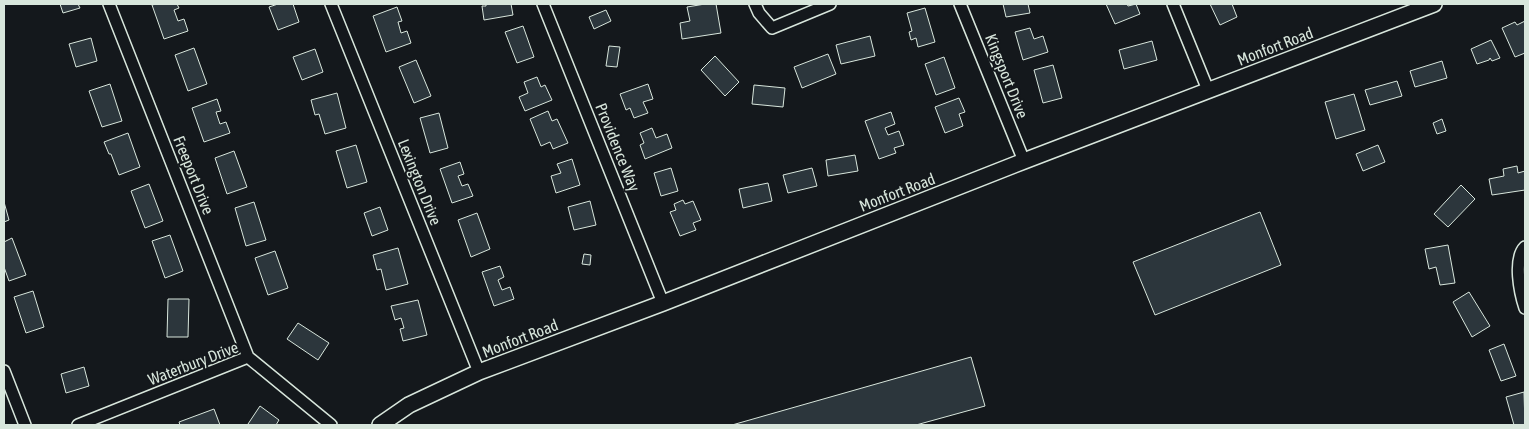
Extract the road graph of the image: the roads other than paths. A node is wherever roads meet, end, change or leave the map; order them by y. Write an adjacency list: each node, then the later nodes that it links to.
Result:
1 (109, 4): 14 (street, Freeport Drive)
2 (331, 4): 16 (street, Lexington Drive)
3 (543, 4): 12 (street, Providence Way)
4 (755, 4): 5 (street)
5 (830, 4)
6 (960, 4): 10 (street, Kingsport Drive)
7 (1173, 4): 9 (street)
8 (1434, 4): 9 (street, Monfort Road)
9 (1208, 90): 10 (street, Monfort Road)
10 (1024, 161): 12 (street, Monfort Road)
11 (1525, 247): 13 (street)
12 (662, 303): 16 (street, Monfort Road)
13 (1525, 308)
14 (248, 357): 18 (street, Waterbury Drive); 19 (street, Waterbury Drive)
15 (4, 371): 17 (street)
16 (480, 372): 20 (street, Monfort Road)
17 (25, 425)
18 (78, 425)
19 (331, 425)
20 (380, 425)

